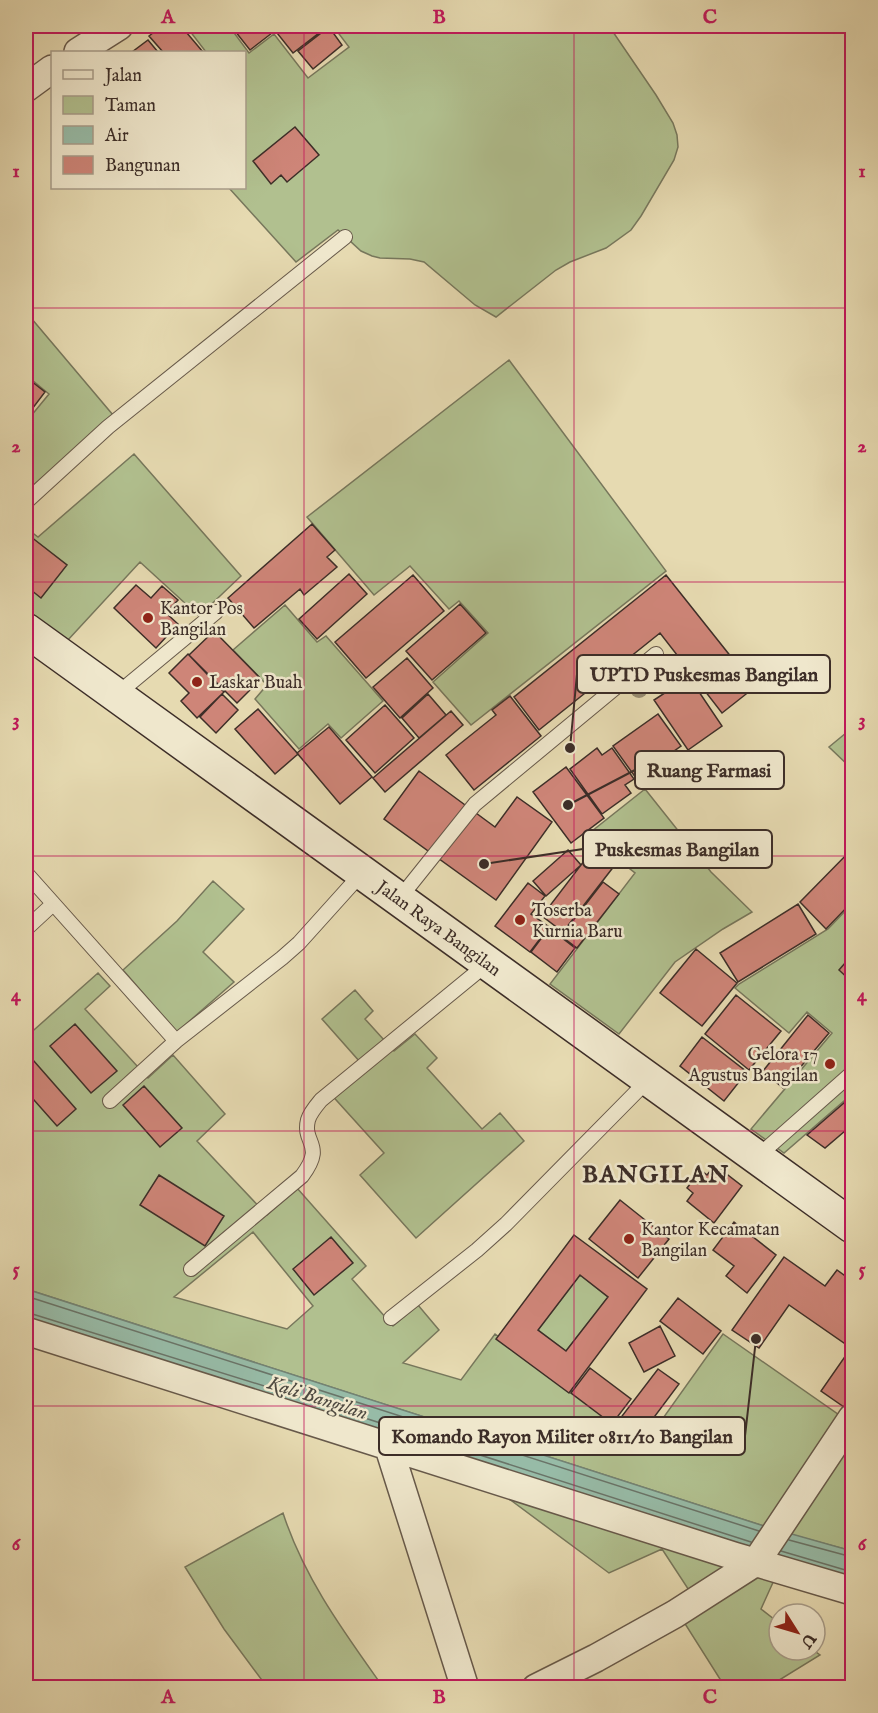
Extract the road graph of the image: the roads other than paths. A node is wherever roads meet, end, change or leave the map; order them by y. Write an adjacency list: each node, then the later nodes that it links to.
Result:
1 (110, 28): 2 (street)
2 (79, 51)
3 (51, 70): 4 (street)
4 (26, 88)
5 (345, 237): 6 (lane)
6 (26, 502)
7 (216, 612): 10 (lane)
8 (26, 630): 10 (main road, Jalan Raya Bangilan)
9 (656, 654): 13 (lane)
10 (115, 696): 12 (main road, Jalan Raya Bangilan)
11 (26, 873): 14 (lane)
12 (362, 873): 13 (main road, Jalan Raya Bangilan); 17 (lane)
13 (399, 899): 16 (main road, Jalan Raya Bangilan)
14 (53, 904): 15 (lane); 17 (lane)
15 (26, 929)
16 (488, 963): 19 (main road, Jalan Raya Bangilan); 23 (lane)
17 (176, 1041): 20 (lane)
18 (852, 1073): 21 (lane)
19 (649, 1079): 21 (main road, Jalan Raya Bangilan); 24 (lane)
20 (110, 1101)
21 (756, 1157): 22 (main road, Jalan Raya Bangilan)
22 (852, 1226)
23 (191, 1269)
24 (391, 1318)
25 (26, 1330): 27 (street)
26 (852, 1418): 28 (street)
27 (388, 1445): 28 (street); 31 (street)
28 (757, 1560): 29 (street); 30 (street)
29 (852, 1592)
30 (546, 1685)
31 (465, 1688)

